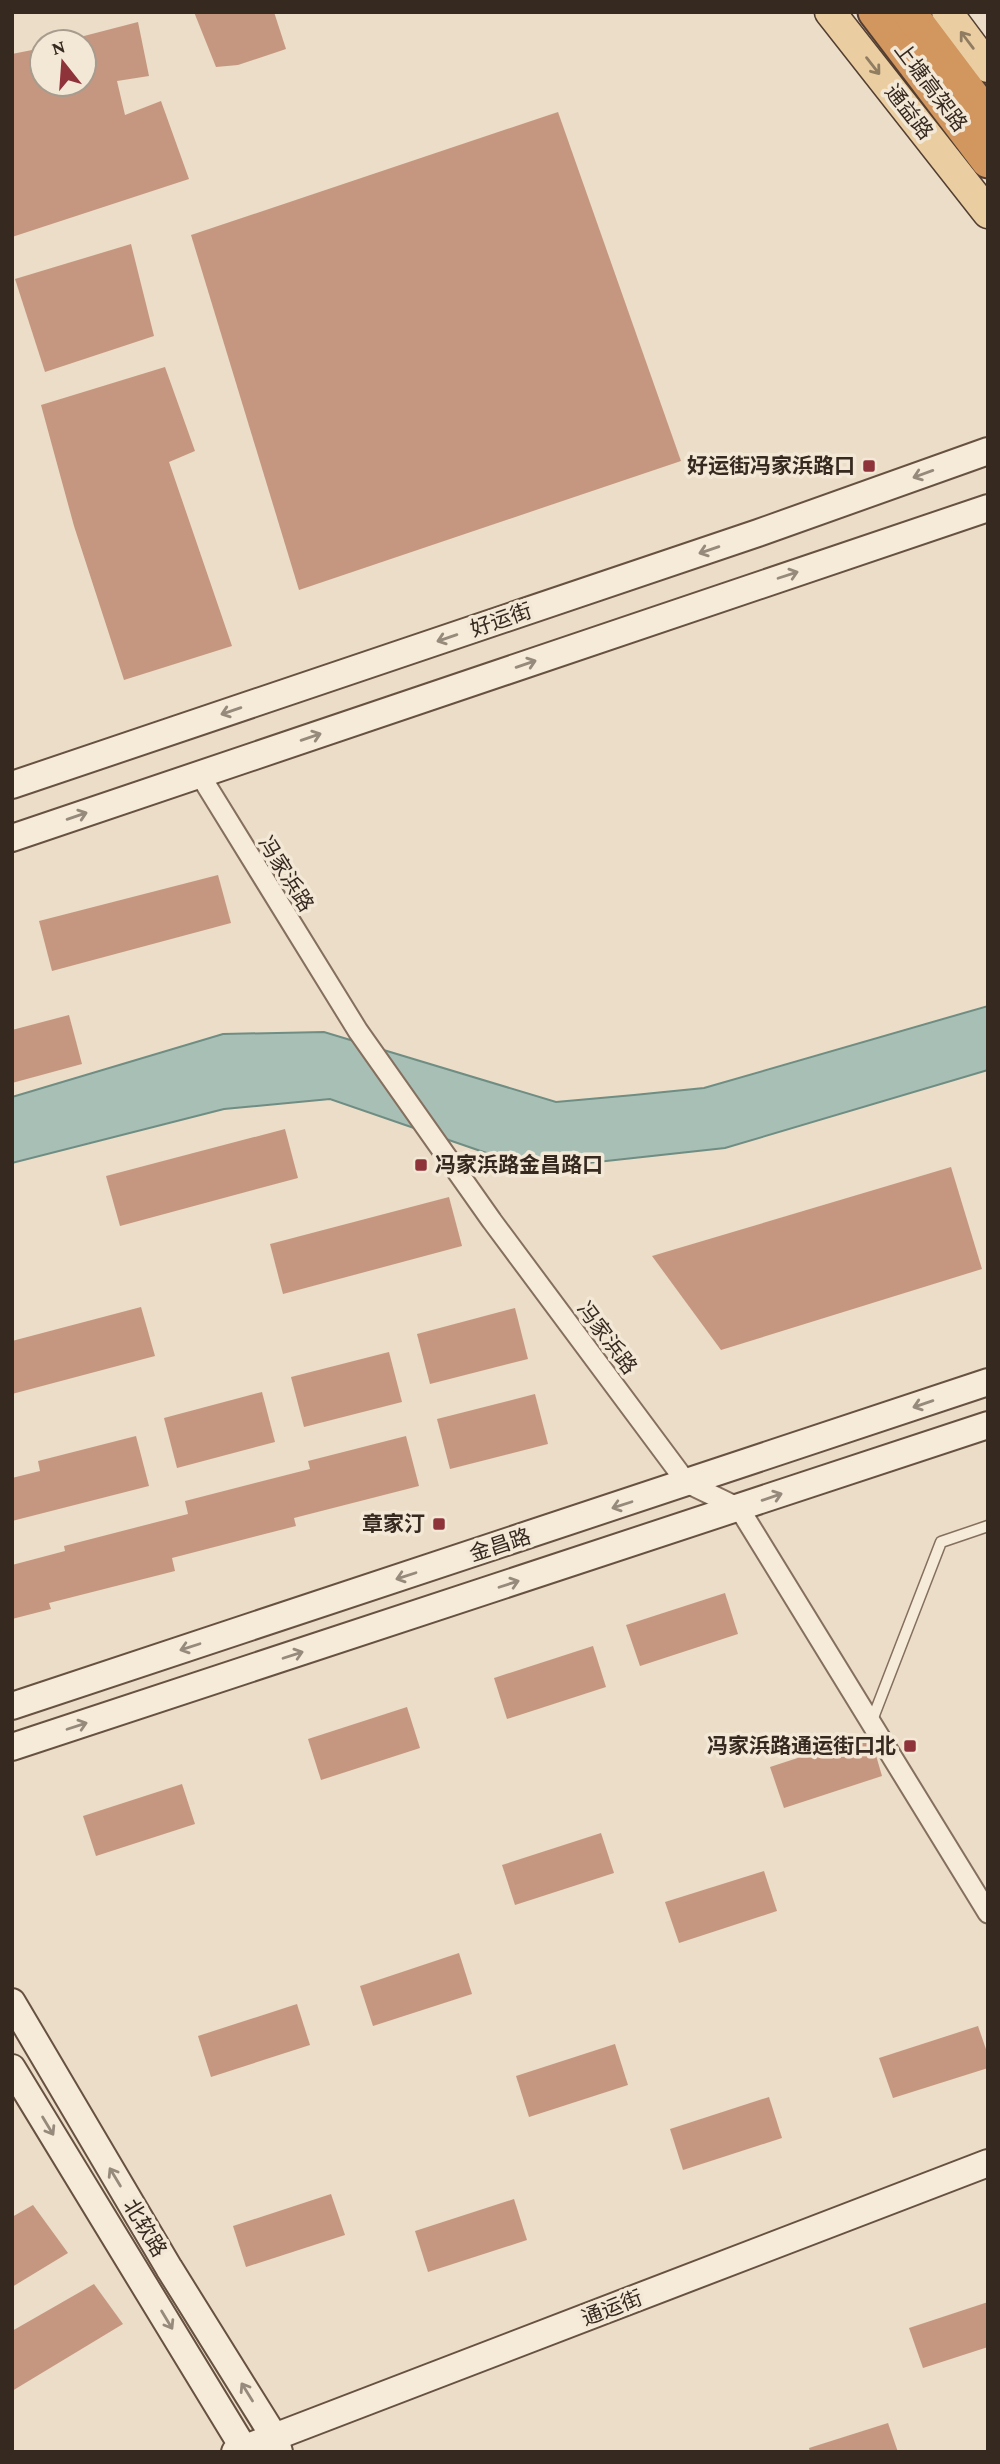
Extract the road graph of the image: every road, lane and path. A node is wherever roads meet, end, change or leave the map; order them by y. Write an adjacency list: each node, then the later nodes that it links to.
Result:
1 (830, 12): 8 (main road, 通益路, one-way to 8)
2 (875, 12): 7 (highway, 上塘高架路)
3 (909, 12): 6 (highway, 上塘高架路)
4 (947, 12): 5 (main road, one-way to 4)
5 (988, 67)
6 (988, 117)
7 (988, 161)
8 (988, 213)
9 (988, 451): 12 (street, 好运街, one-way to 12)
10 (988, 508): 11 (street, one-way to 10)
11 (200, 775): 13 (street, one-way to 11); 16 (street, 冯家浜路)
12 (12, 785)
13 (12, 838)
14 (988, 1382): 16 (street, 金昌路, one-way to 16)
15 (988, 1424): 17 (street, 金昌路, one-way to 15)
16 (687, 1483): 17 (street, 冯家浜路); 19 (street, 金昌路, one-way to 19)
17 (738, 1508): 20 (street); 21 (street, 金昌路, one-way to 17)
18 (988, 1526): 20 (lane)
19 (12, 1706)
20 (871, 1724): 22 (street)
21 (12, 1747)
22 (988, 1913)
23 (12, 2003): 26 (street, 北软路, one-way to 23)
24 (12, 2068): 27 (street, 北软路, one-way to 27)
25 (988, 2163): 26 (street, 通运街)
26 (277, 2445): 27 (street, 通运街)
27 (242, 2450)

